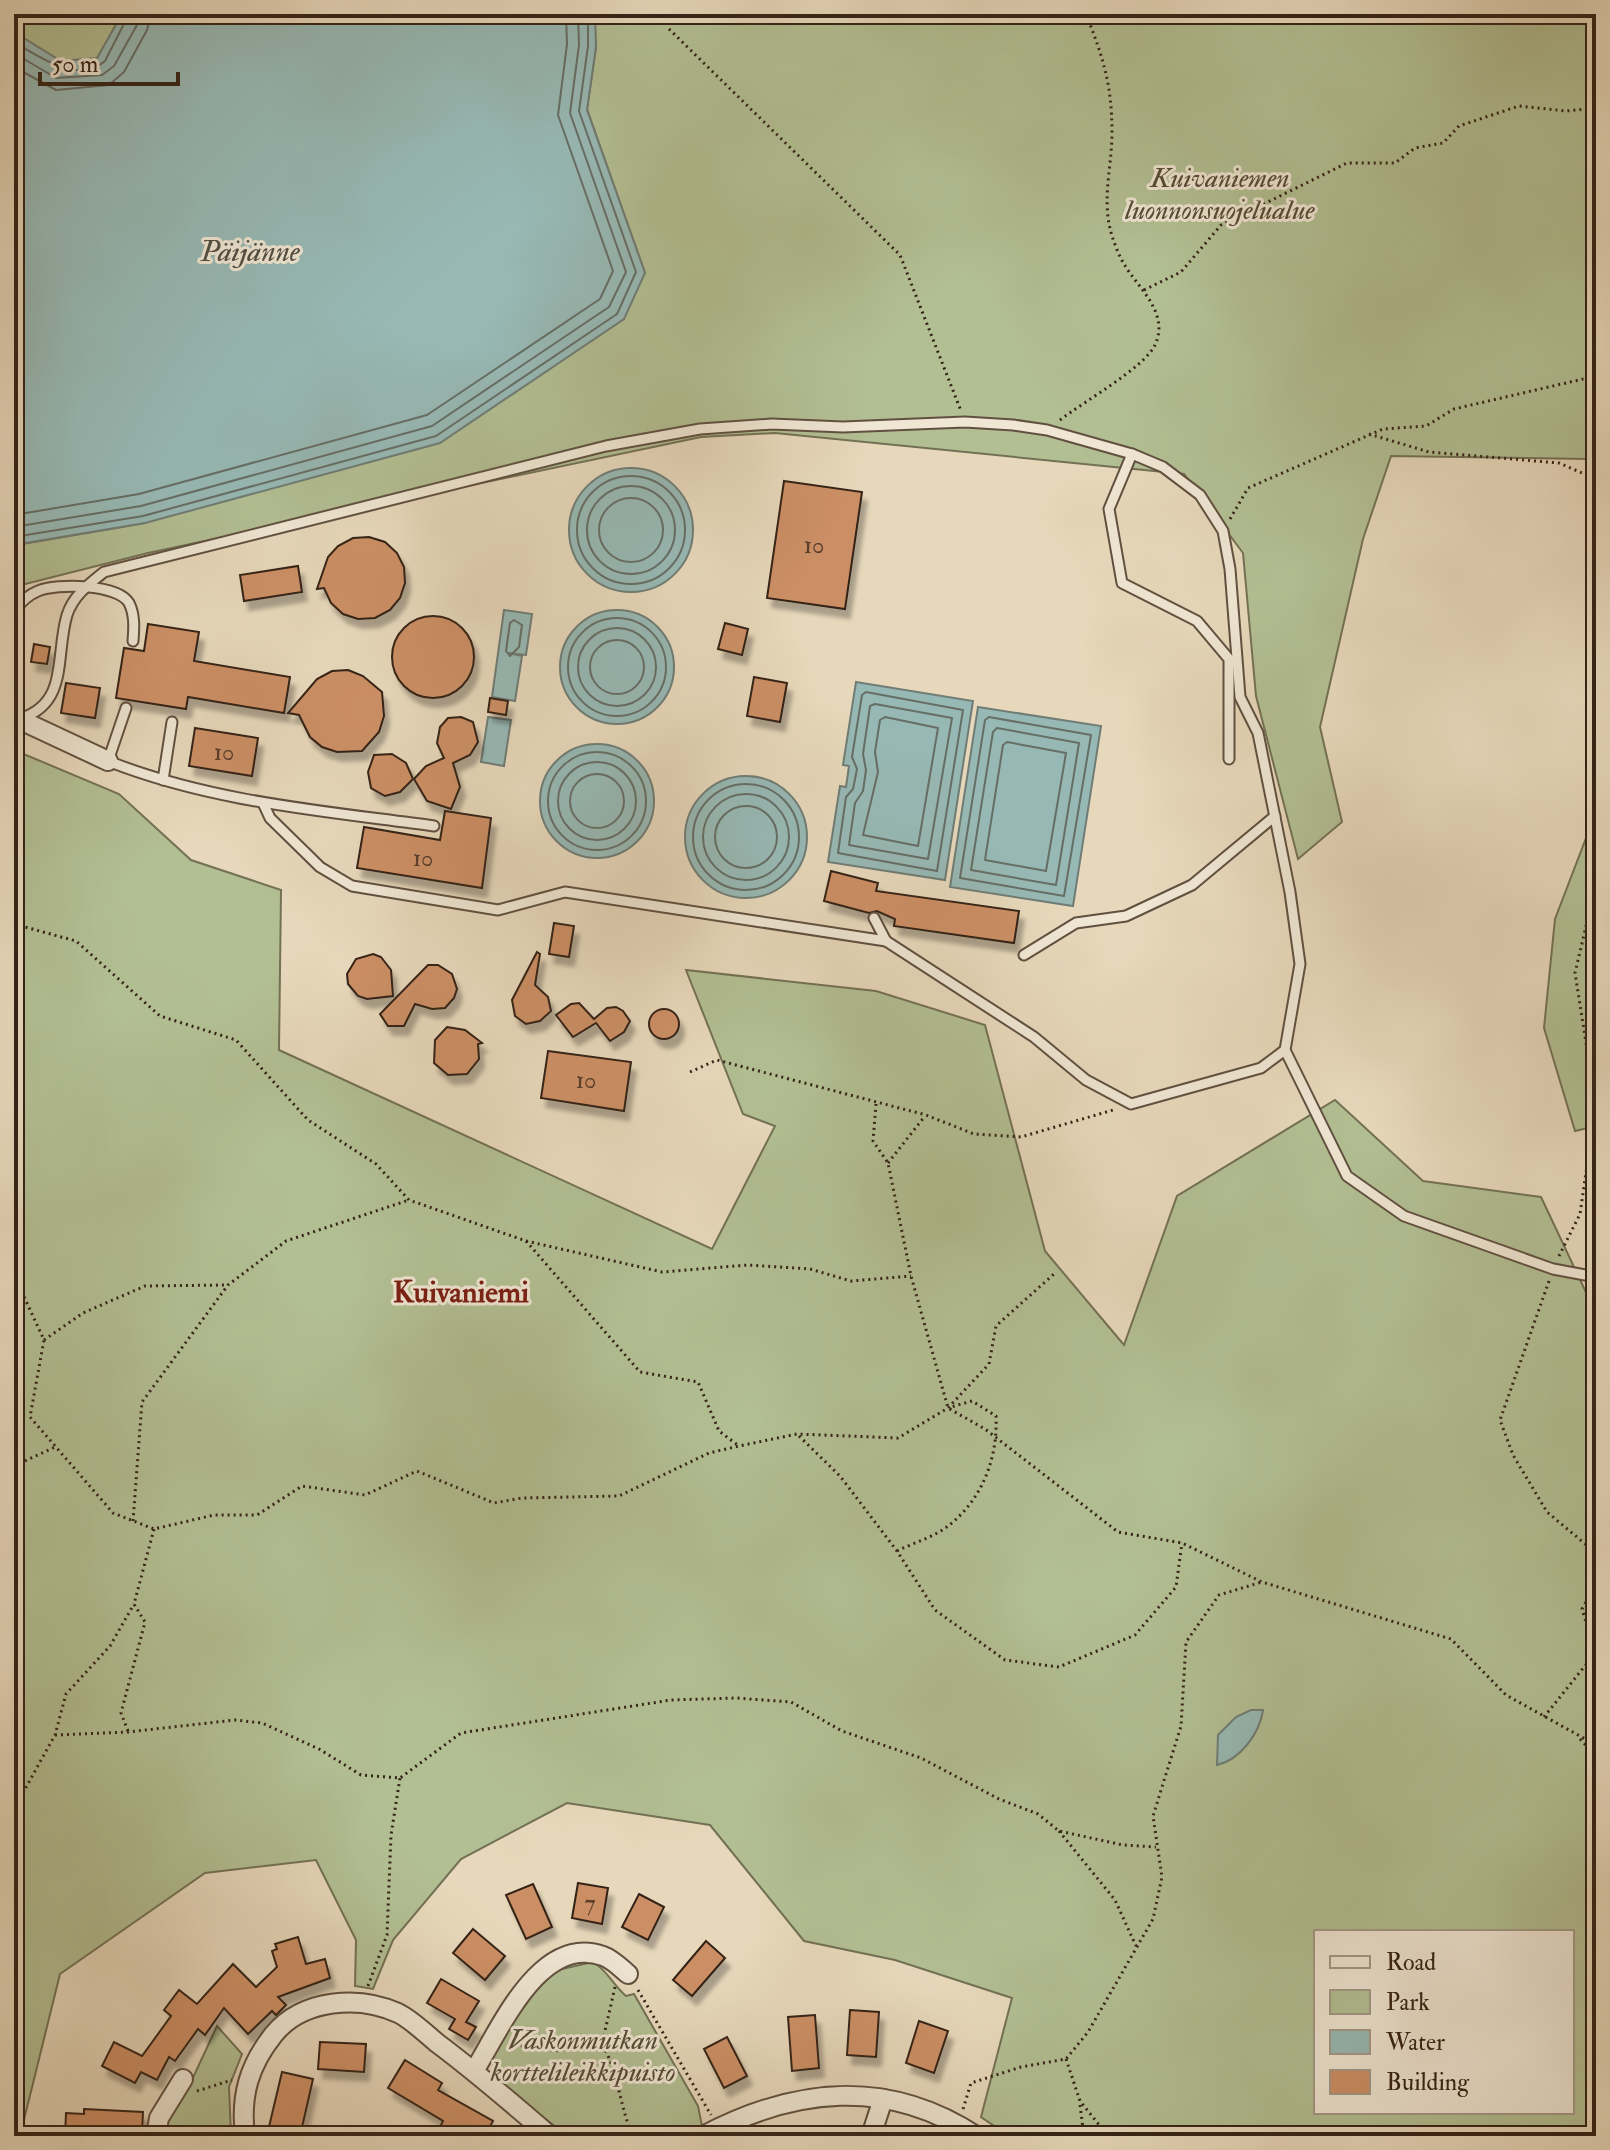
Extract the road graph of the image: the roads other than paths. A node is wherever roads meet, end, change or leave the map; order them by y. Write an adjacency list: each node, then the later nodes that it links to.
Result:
1 (1132, 454): 2 (lane); 8 (lane); 12 (lane)
2 (83, 588): 3 (lane); 4 (lane); 6 (lane)
3 (14, 611)
4 (133, 641)
5 (126, 708): 9 (lane)
6 (17, 718): 9 (street)
7 (172, 722): 10 (lane)
8 (1229, 759)
9 (108, 761): 10 (lane)
10 (163, 780): 11 (lane)
11 (263, 803): 13 (lane); 15 (lane)
12 (1275, 816): 16 (lane); 17 (lane)
13 (434, 826)
14 (874, 918): 15 (lane)
15 (886, 941): 17 (lane)
16 (1024, 955)
17 (1285, 1050): 18 (lane)
18 (1596, 1277)
19 (624, 1971): 20 (street)
20 (474, 2071): 25 (street); 26 (street)
21 (183, 2079): 24 (street)
22 (883, 2099): 23 (street); 27 (street); 28 (street)
23 (710, 2133)
24 (156, 2136)
25 (245, 2136)
26 (550, 2136)
27 (871, 2136)
28 (976, 2136)

